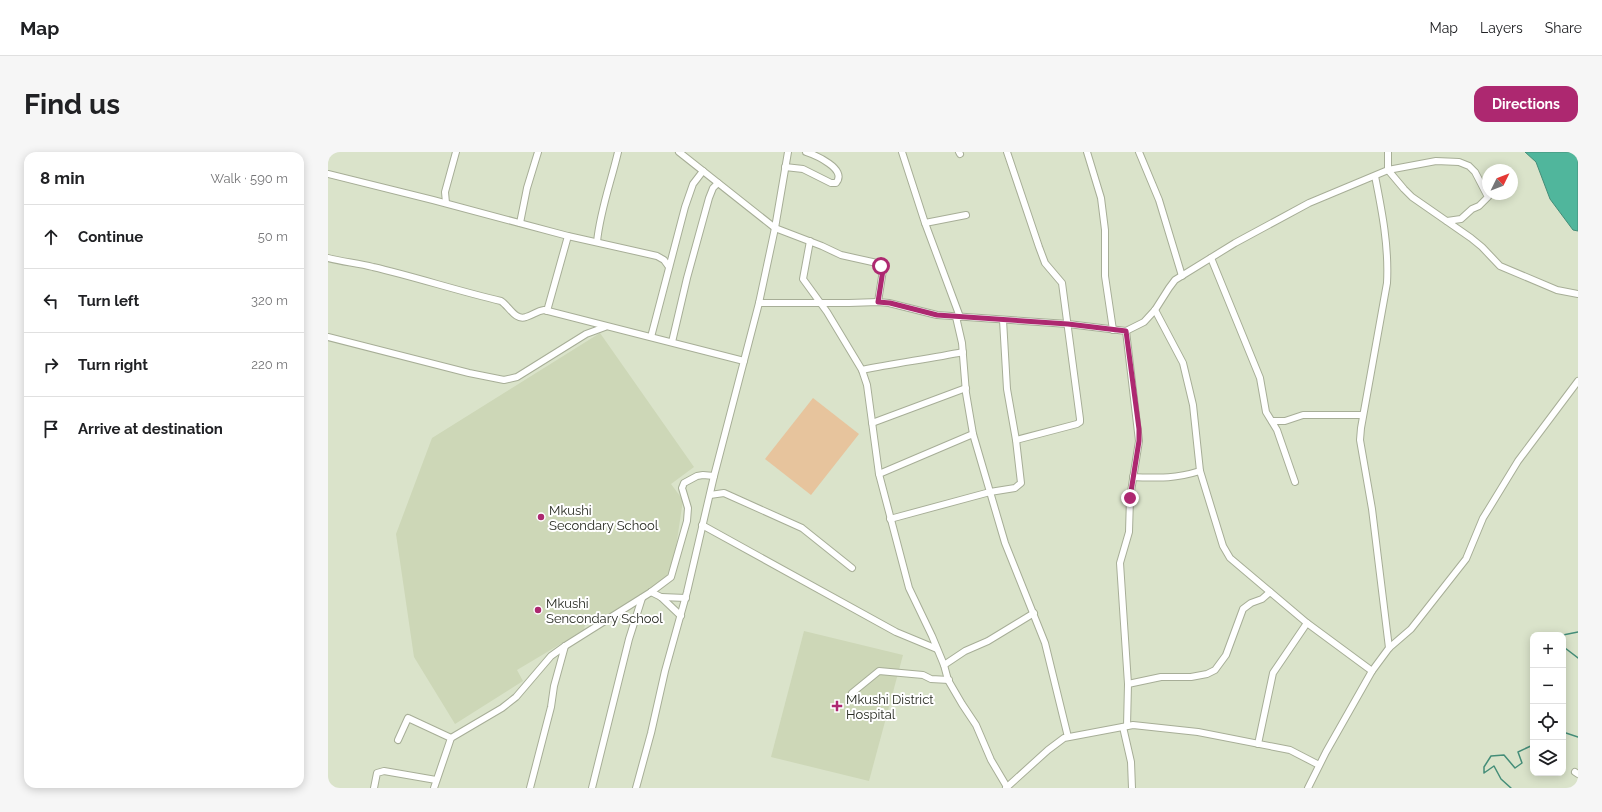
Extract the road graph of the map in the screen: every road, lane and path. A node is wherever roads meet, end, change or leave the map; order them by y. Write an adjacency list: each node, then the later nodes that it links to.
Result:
1 (456, 152): 18 (street)
2 (538, 152): 21 (street)
3 (618, 152): 26 (street)
4 (679, 152): 14 (street)
5 (788, 152): 12 (street)
6 (806, 152): 12 (street)
7 (902, 152): 22 (street)
8 (1007, 152): 39 (street)
9 (1087, 152): 41 (street)
10 (1139, 152): 30 (street)
11 (1388, 152): 13 (street)
12 (785, 167): 23 (street)
13 (1388, 170): 16 (street); 20 (street); 20 (street)
14 (703, 171): 17 (street); 29 (street)
15 (328, 174): 18 (street)
16 (1375, 176): 28 (street); 51 (street)
17 (718, 183): 23 (street); 45 (street)
18 (446, 203): 21 (street)
19 (966, 215): 22 (street)
20 (1447, 222): 31 (street)
21 (520, 223): 24 (street)
22 (925, 223): 37 (street)
23 (775, 228): 25 (street); 33 (street)
24 (568, 236): 26 (street); 36 (street)
25 (810, 241): 32 (street); 34 (street)
26 (597, 242): 29 (street)
27 (328, 258): 36 (street)
28 (1211, 258): 30 (street); 52 (street)
29 (669, 267): 44 (street)
30 (1182, 276): 35 (street)
31 (1577, 293)
32 (878, 302): 34 (street); 37 (street)
33 (759, 303): 34 (street); 47 (street)
34 (820, 303): 48 (street)
35 (1155, 310): 42 (street); 56 (street)
36 (547, 311): 40 (street)
37 (958, 317): 38 (street); 46 (street)
38 (1003, 320): 39 (street); 55 (street)
39 (1068, 324): 41 (street); 55 (street)
40 (608, 327): 43 (street); 44 (street)
41 (1113, 330): 42 (street)
42 (1126, 331): 59 (street)
43 (328, 337)
44 (651, 337): 45 (street)
45 (672, 342): 47 (street)
46 (963, 352): 48 (street); 50 (street)
47 (744, 361): 58 (street)
48 (862, 370): 53 (street)
49 (1578, 381): 75 (street)
50 (966, 388): 53 (street); 54 (street)
51 (1363, 415): 52 (street); 75 (street)
52 (1272, 421): 60 (street)
53 (872, 423): 57 (street)
54 (973, 434): 57 (street); 61 (street)
55 (1016, 440): 61 (street)
56 (1200, 471): 59 (street); 67 (street)
57 (879, 474): 63 (street)
58 (714, 476): 62 (street); 66 (street)
59 (1133, 477): 80 (street)
60 (1295, 482)
61 (990, 492): 63 (street); 71 (street)
62 (710, 494): 64 (street); 65 (street)
63 (890, 519): 76 (street)
64 (702, 525): 70 (street); 76 (street)
65 (852, 568)
66 (651, 592): 68 (street); 69 (street)
67 (1270, 592): 73 (street); 80 (street)
68 (661, 597): 70 (street); 72 (street)
69 (642, 598): 74 (street); 93 (street)
70 (686, 598): 72 (street)
71 (1034, 613): 77 (street); 83 (street)
72 (681, 616): 94 (street)
73 (1307, 623): 78 (street); 86 (street)
74 (565, 646): 84 (street); 92 (street)
75 (1389, 648): 78 (street)
76 (938, 649): 77 (street)
77 (944, 665): 79 (street)
78 (1372, 671): 87 (street)
79 (949, 680): 81 (street); 89 (street)
80 (1128, 684): 82 (street)
81 (852, 693)
82 (1125, 726): 83 (street); 86 (street); 95 (street)
83 (1068, 737): 89 (street)
84 (451, 738): 85 (street); 88 (street)
85 (398, 740)
86 (1258, 744): 87 (street)
87 (1319, 765): 96 (street)
88 (436, 780): 90 (street); 91 (street)
89 (1006, 787)
90 (374, 788)
91 (434, 788)
92 (530, 788)
93 (592, 788)
94 (636, 788)
95 (1132, 788)
96 (1308, 788)

